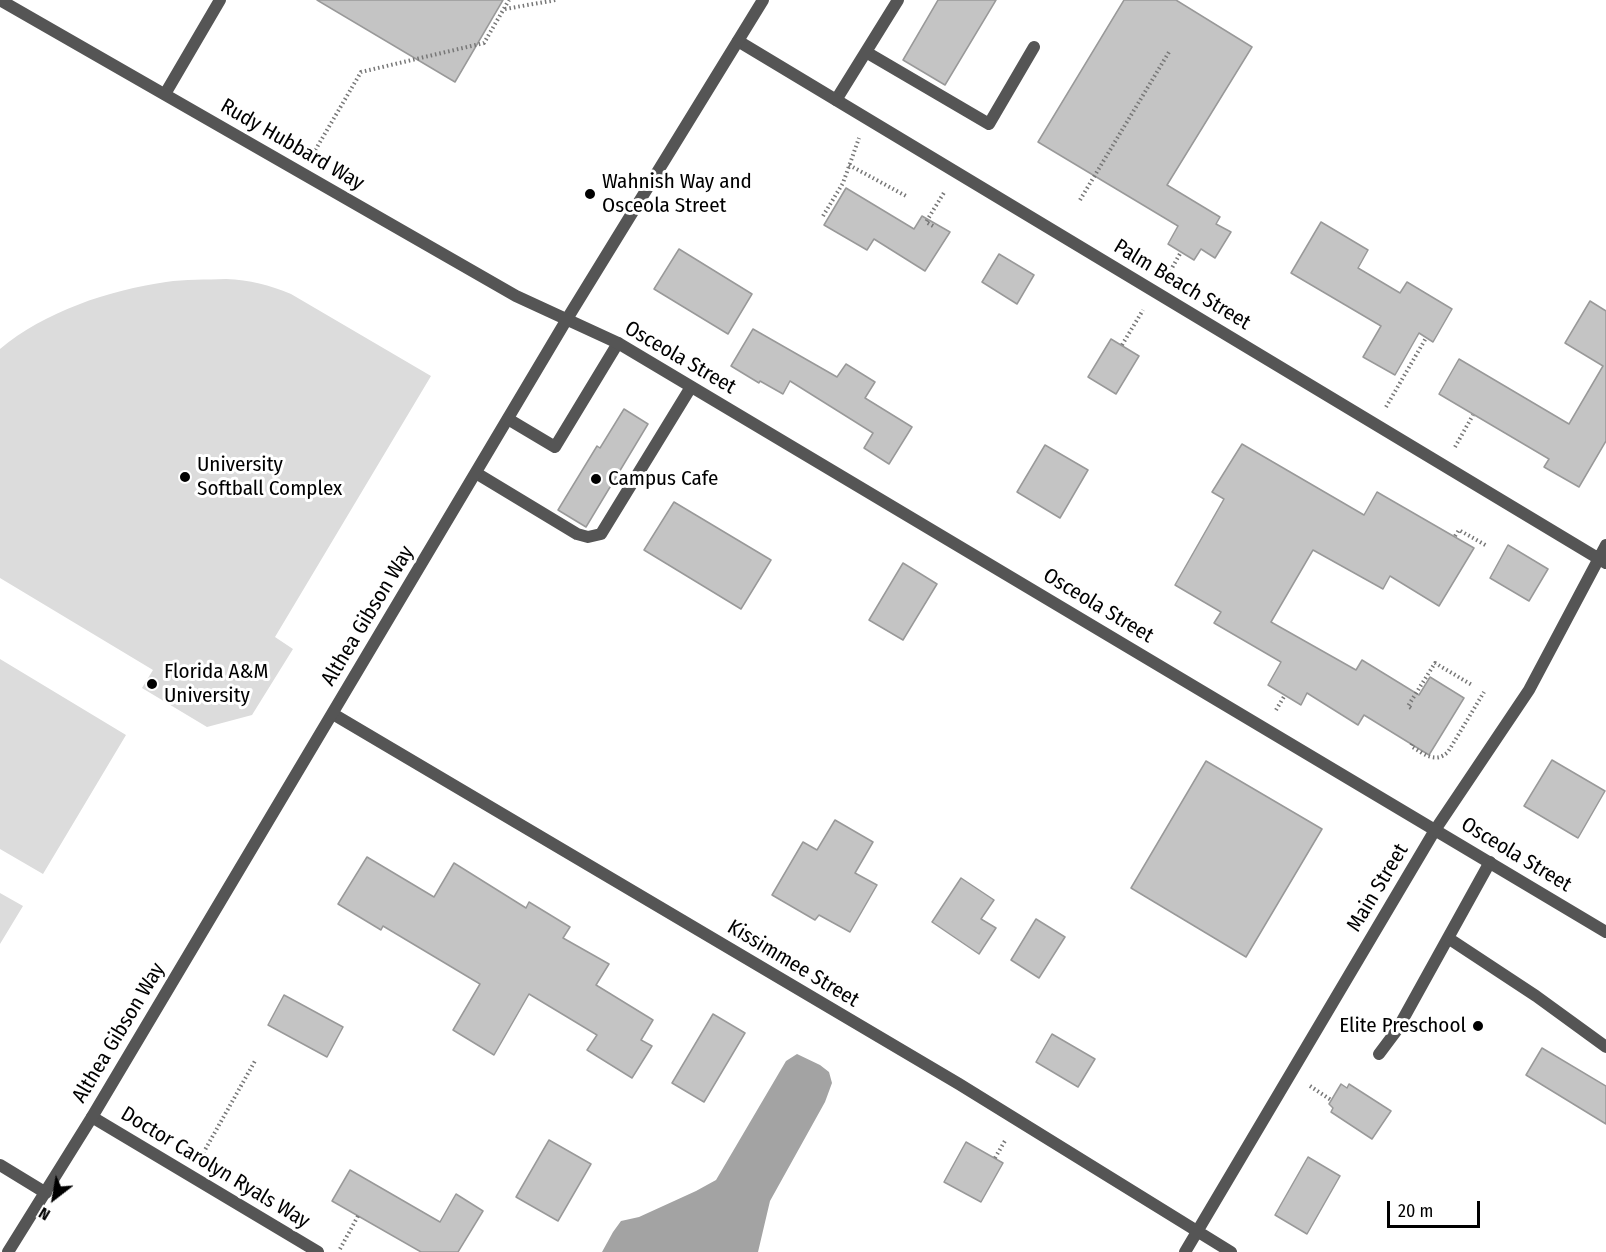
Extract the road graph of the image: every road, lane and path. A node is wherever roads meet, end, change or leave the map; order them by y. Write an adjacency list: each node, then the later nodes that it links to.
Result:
1 (0, 0): 12 (street, Rudy Hubbard Way)
2 (220, 0): 12 (street)
3 (509, 0): 7 (path)
4 (556, 0): 7 (path)
5 (763, 0): 8 (street, Althea Gibson Way)
6 (898, 0): 10 (street)
7 (504, 9): 17 (path)
8 (738, 41): 13 (street, Palm Beach Street); 23 (street, Althea Gibson Way)
9 (1034, 47): 10 (street)
10 (866, 52): 13 (street)
11 (1169, 52): 19 (path)
12 (165, 94): 17 (street, Rudy Hubbard Way)
13 (836, 100): 14 (street, Palm Beach Street)
14 (869, 120): 15 (path); 16 (street, Palm Beach Street)
15 (849, 165): 18 (path); 20 (path)
16 (956, 172): 21 (path); 22 (street, Palm Beach Street)
17 (302, 173): 23 (street, Rudy Hubbard Way)
18 (906, 196)
19 (1080, 201)
20 (823, 216)
21 (933, 226)
22 (1154, 291): 26 (path); 36 (street, Palm Beach Street)
23 (567, 319): 25 (street, Osceola Street); 30 (street, Althea Gibson Way)
24 (1426, 338): 28 (path)
25 (618, 344): 27 (street, Osceola Street); 30 (street)
26 (1122, 345)
27 (691, 387): 32 (street); 42 (street, Osceola Street)
28 (1388, 403)
29 (1473, 415): 31 (path)
30 (508, 419): 32 (street, Althea Gibson Way)
31 (1459, 440)
32 (476, 473): 40 (street, Althea Gibson Way)
33 (1455, 537): 35 (path)
34 (1606, 545): 36 (street, Main Street)
35 (1487, 546)
36 (1602, 560): 42 (street, Main Street)
37 (1472, 685): 39 (path)
38 (1484, 692): 41 (path)
39 (1411, 708)
40 (333, 714): 51 (street, Althea Gibson Way); 56 (street, Kissimmee Street)
41 (1412, 744)
42 (1435, 830): 43 (street, Osceola Street); 56 (street, Main Street)
43 (1490, 862): 44 (street, Osceola Street); 45 (street)
44 (1606, 932)
45 (1448, 938): 46 (street); 47 (street)
46 (1606, 1047)
47 (1379, 1054)
48 (255, 1061): 52 (path)
49 (1310, 1086): 50 (path)
50 (1331, 1100)
51 (92, 1117): 54 (street, Althea Gibson Way); 58 (street, Doctor Carolyn Ryals Way)
52 (200, 1158)
53 (0, 1165): 54 (street)
54 (46, 1193): 57 (street, Althea Gibson Way)
55 (358, 1216): 59 (path)
56 (1197, 1232): 60 (street, Main Street); 61 (street, Kissimmee Street)
57 (8, 1252)
58 (318, 1252)
59 (338, 1252)
60 (1185, 1252)
61 (1231, 1252)

